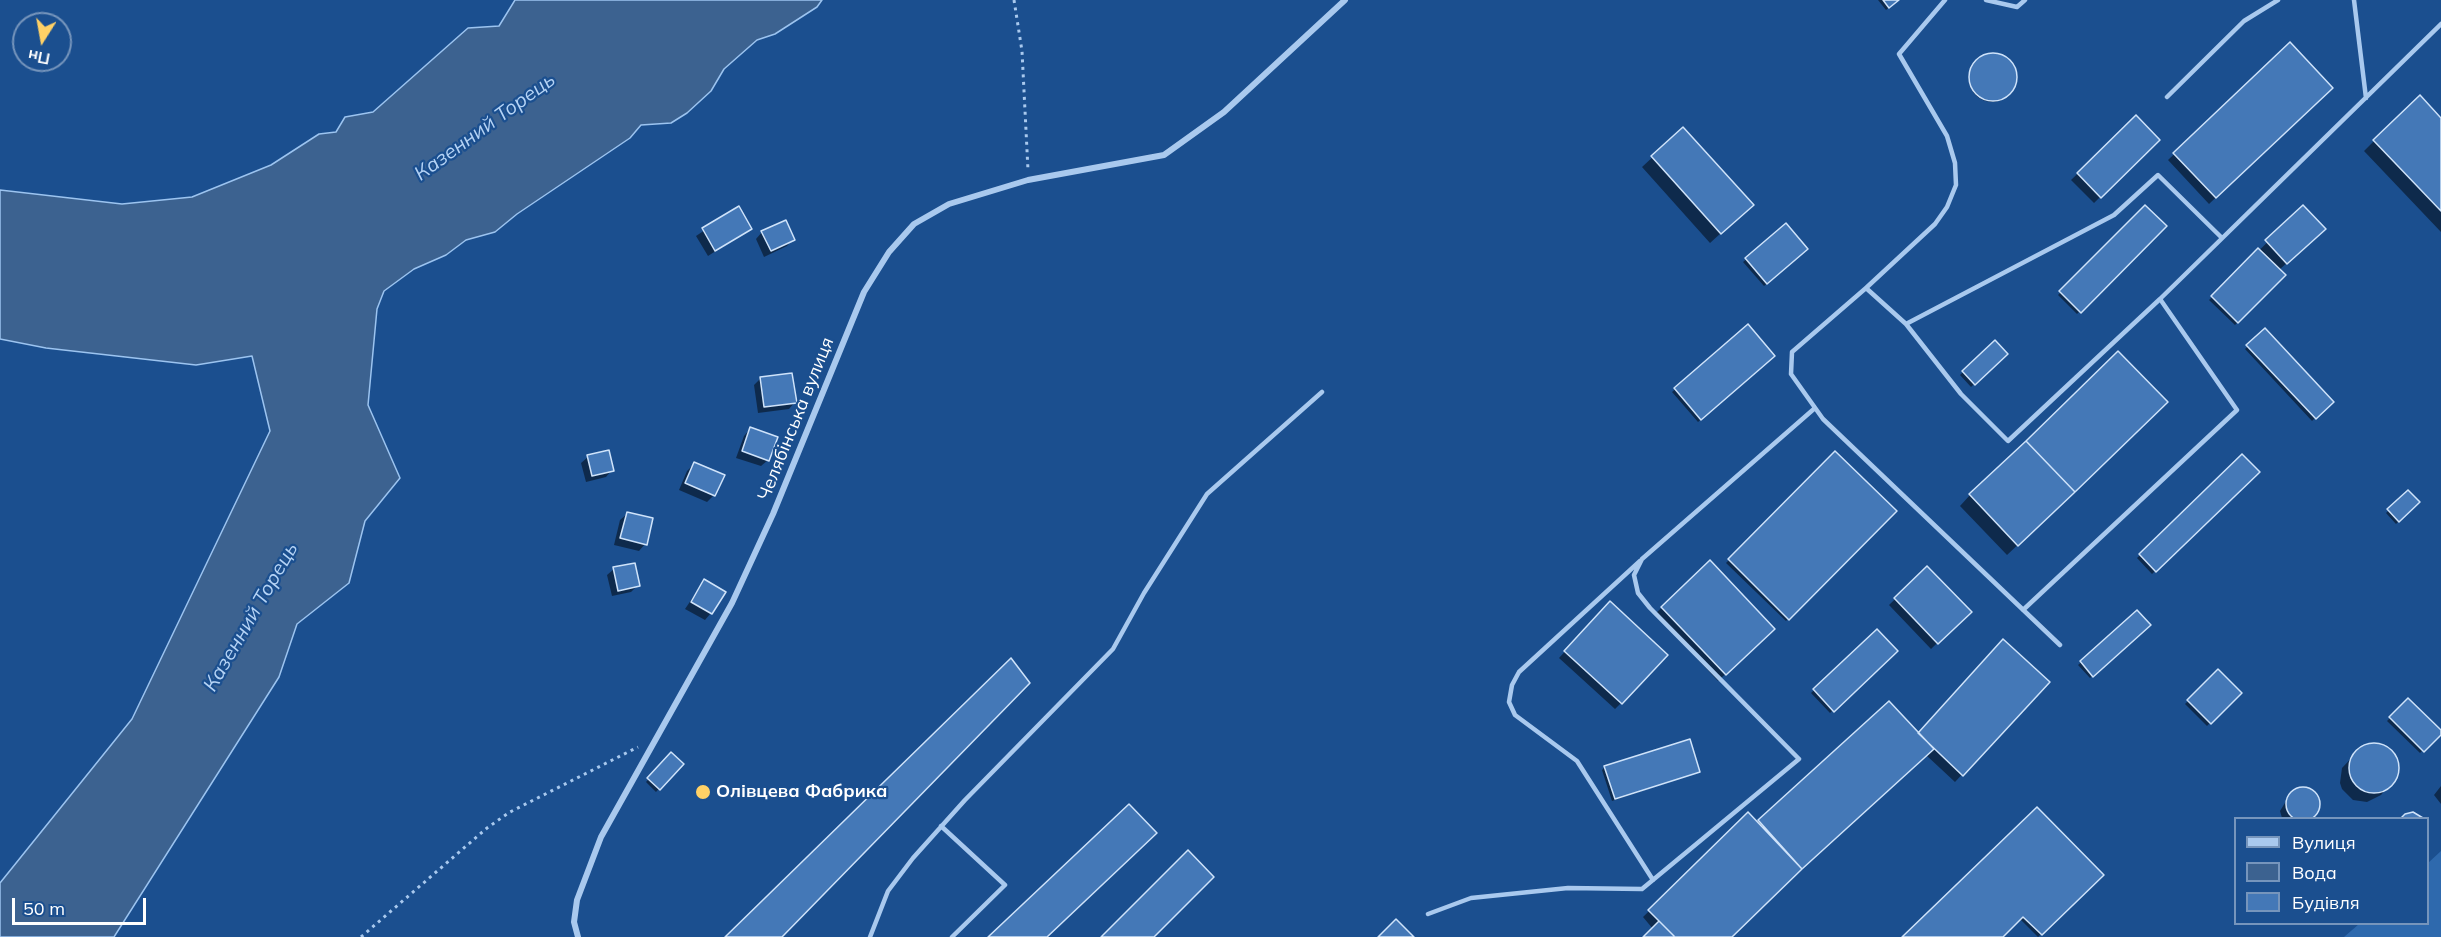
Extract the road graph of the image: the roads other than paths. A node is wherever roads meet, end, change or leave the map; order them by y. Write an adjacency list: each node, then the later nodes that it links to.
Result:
1 (1345, 0): 22 (street, Челябінська вулиця)
2 (1945, 0): 11 (lane)
3 (1986, 0): 4 (lane)
4 (2025, 0)
5 (2278, 0): 8 (lane)
6 (2354, 0): 9 (lane)
7 (2441, 24): 9 (lane)
8 (2167, 97)
9 (2366, 98): 10 (lane)
10 (2222, 238): 12 (lane); 13 (lane)
11 (1866, 288): 13 (lane); 15 (lane)
12 (2160, 299): 13 (lane); 17 (lane)
13 (1906, 324)
14 (1322, 392): 19 (lane)
15 (1815, 408): 16 (lane); 17 (lane)
16 (1642, 559): 20 (lane); 20 (lane)
17 (2023, 610): 18 (lane)
18 (2060, 645)
19 (941, 826): 23 (lane); 24 (lane)
20 (1653, 880): 21 (lane)
21 (1428, 914)
22 (578, 937)
23 (870, 937)
24 (952, 937)

